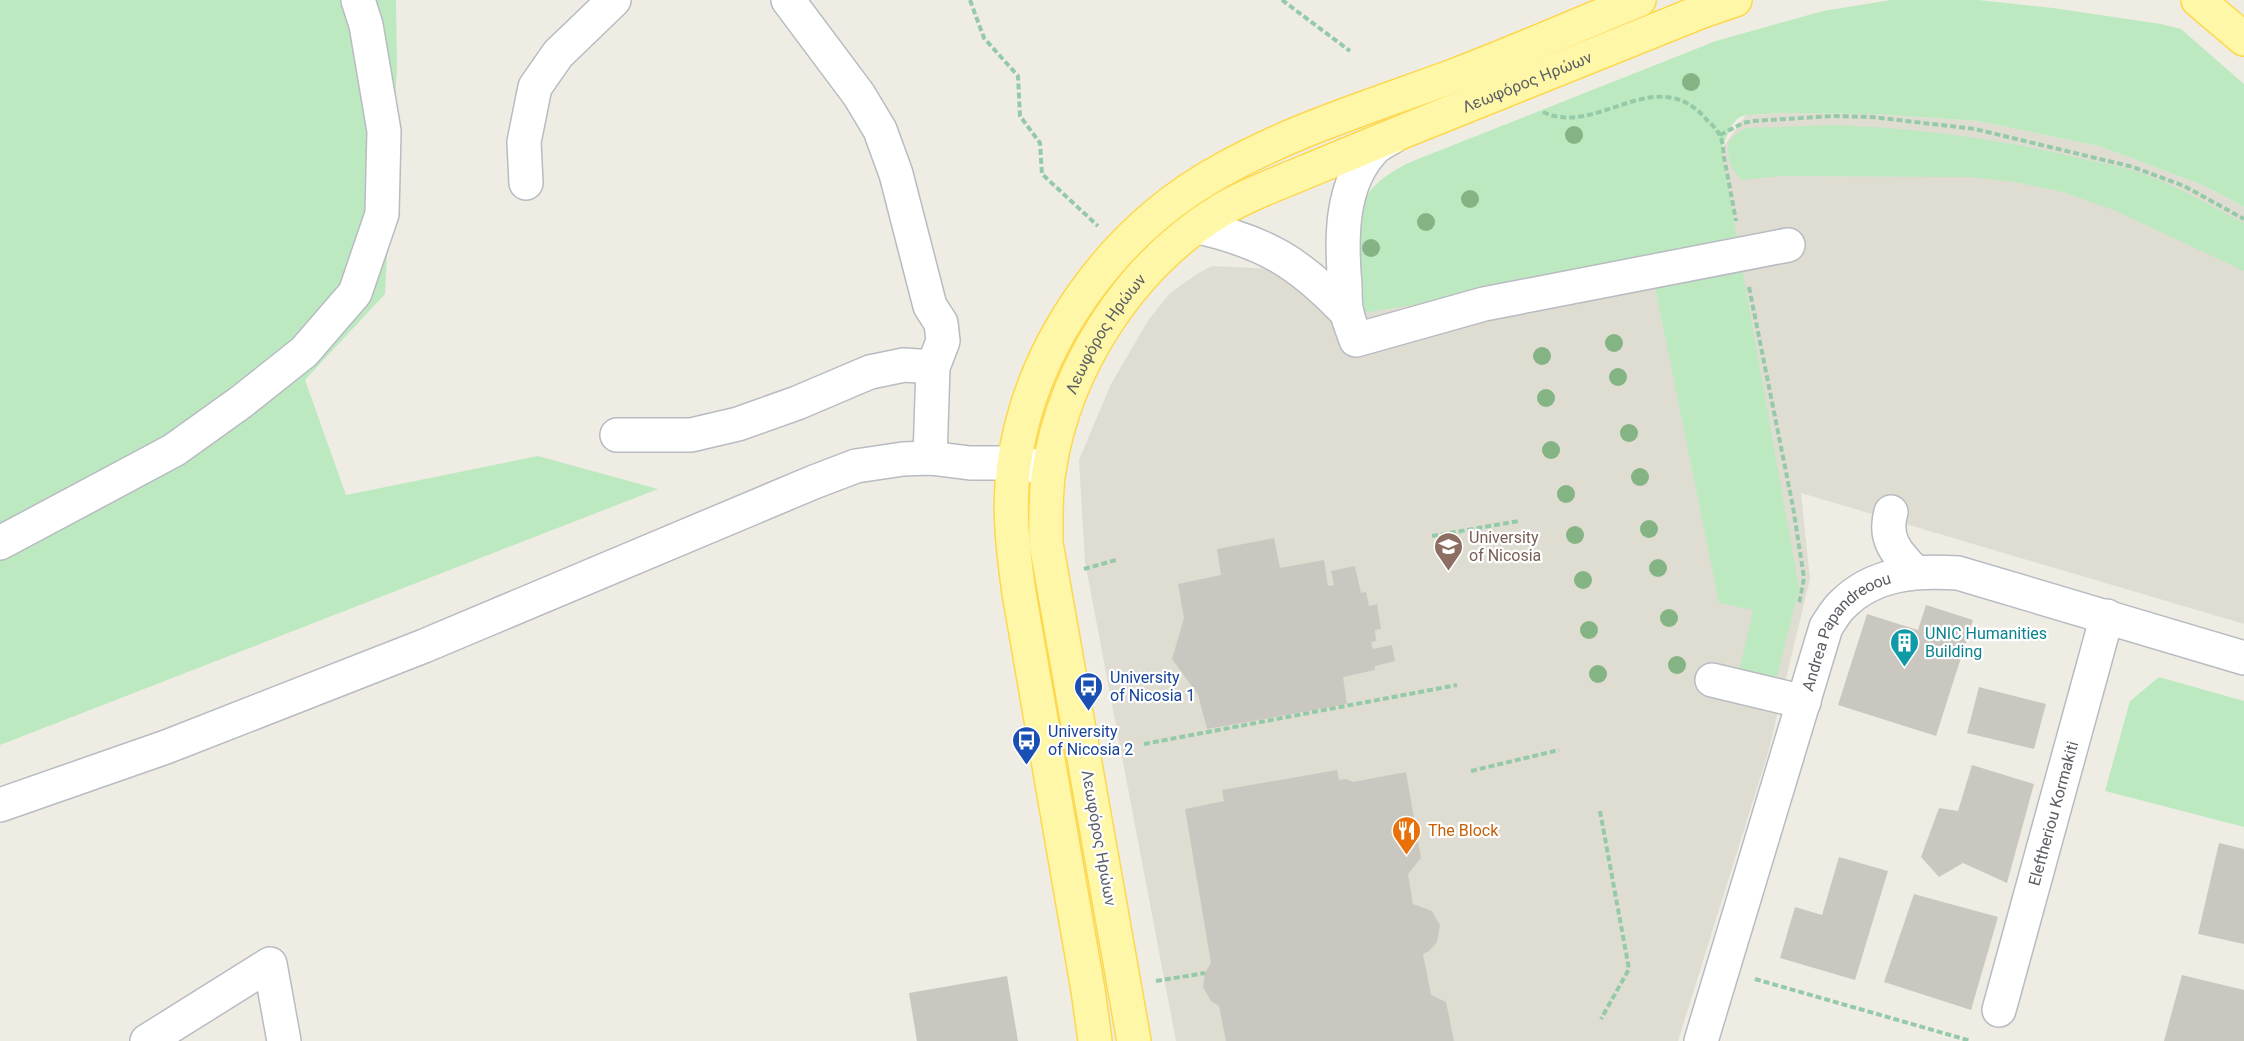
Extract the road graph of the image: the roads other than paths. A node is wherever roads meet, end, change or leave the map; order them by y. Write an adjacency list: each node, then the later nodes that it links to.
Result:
1 (358, 0): 19 (street)
2 (614, 0): 9 (street)
3 (788, 0): 13 (street)
4 (1639, 0): 16 (main road, Λεωφόρος Ηρώων)
5 (1735, 0): 8 (main road, Λεωφόρος Ηρώων)
6 (2198, 0): 7 (main road)
7 (2244, 39)
8 (1404, 130): 10 (main road, Λεωφόρος Ηρώων); 12 (street)
9 (526, 183)
10 (1198, 227): 12 (street); 17 (main road, Λεωφόρος Ηρώων)
11 (1788, 245): 12 (street)
12 (1347, 313)
13 (933, 367): 14 (street); 15 (street)
14 (617, 435)
15 (930, 458): 16 (street); 25 (street)
16 (1014, 463): 17 (street); 29 (main road, Λεωφόρος Ηρώων)
17 (1049, 468): 30 (main road, Λεωφόρος Ηρώων)
18 (1891, 512): 20 (street)
19 (0, 543)
20 (1915, 572): 21 (street, Andrea Papandreoou); 24 (street, Andrea Papandreoou)
21 (2107, 616): 22 (street, Andrea Papandreoou); 26 (street, Eleftheriou Kormakiti)
22 (2244, 658)
23 (1712, 680): 24 (street)
24 (1804, 702): 31 (street, Andrea Papandreoou)
25 (0, 805)
26 (1999, 1010)
27 (147, 1041): 28 (street)
28 (284, 1041)
29 (1095, 1041)
30 (1134, 1041)
31 (1701, 1041)

